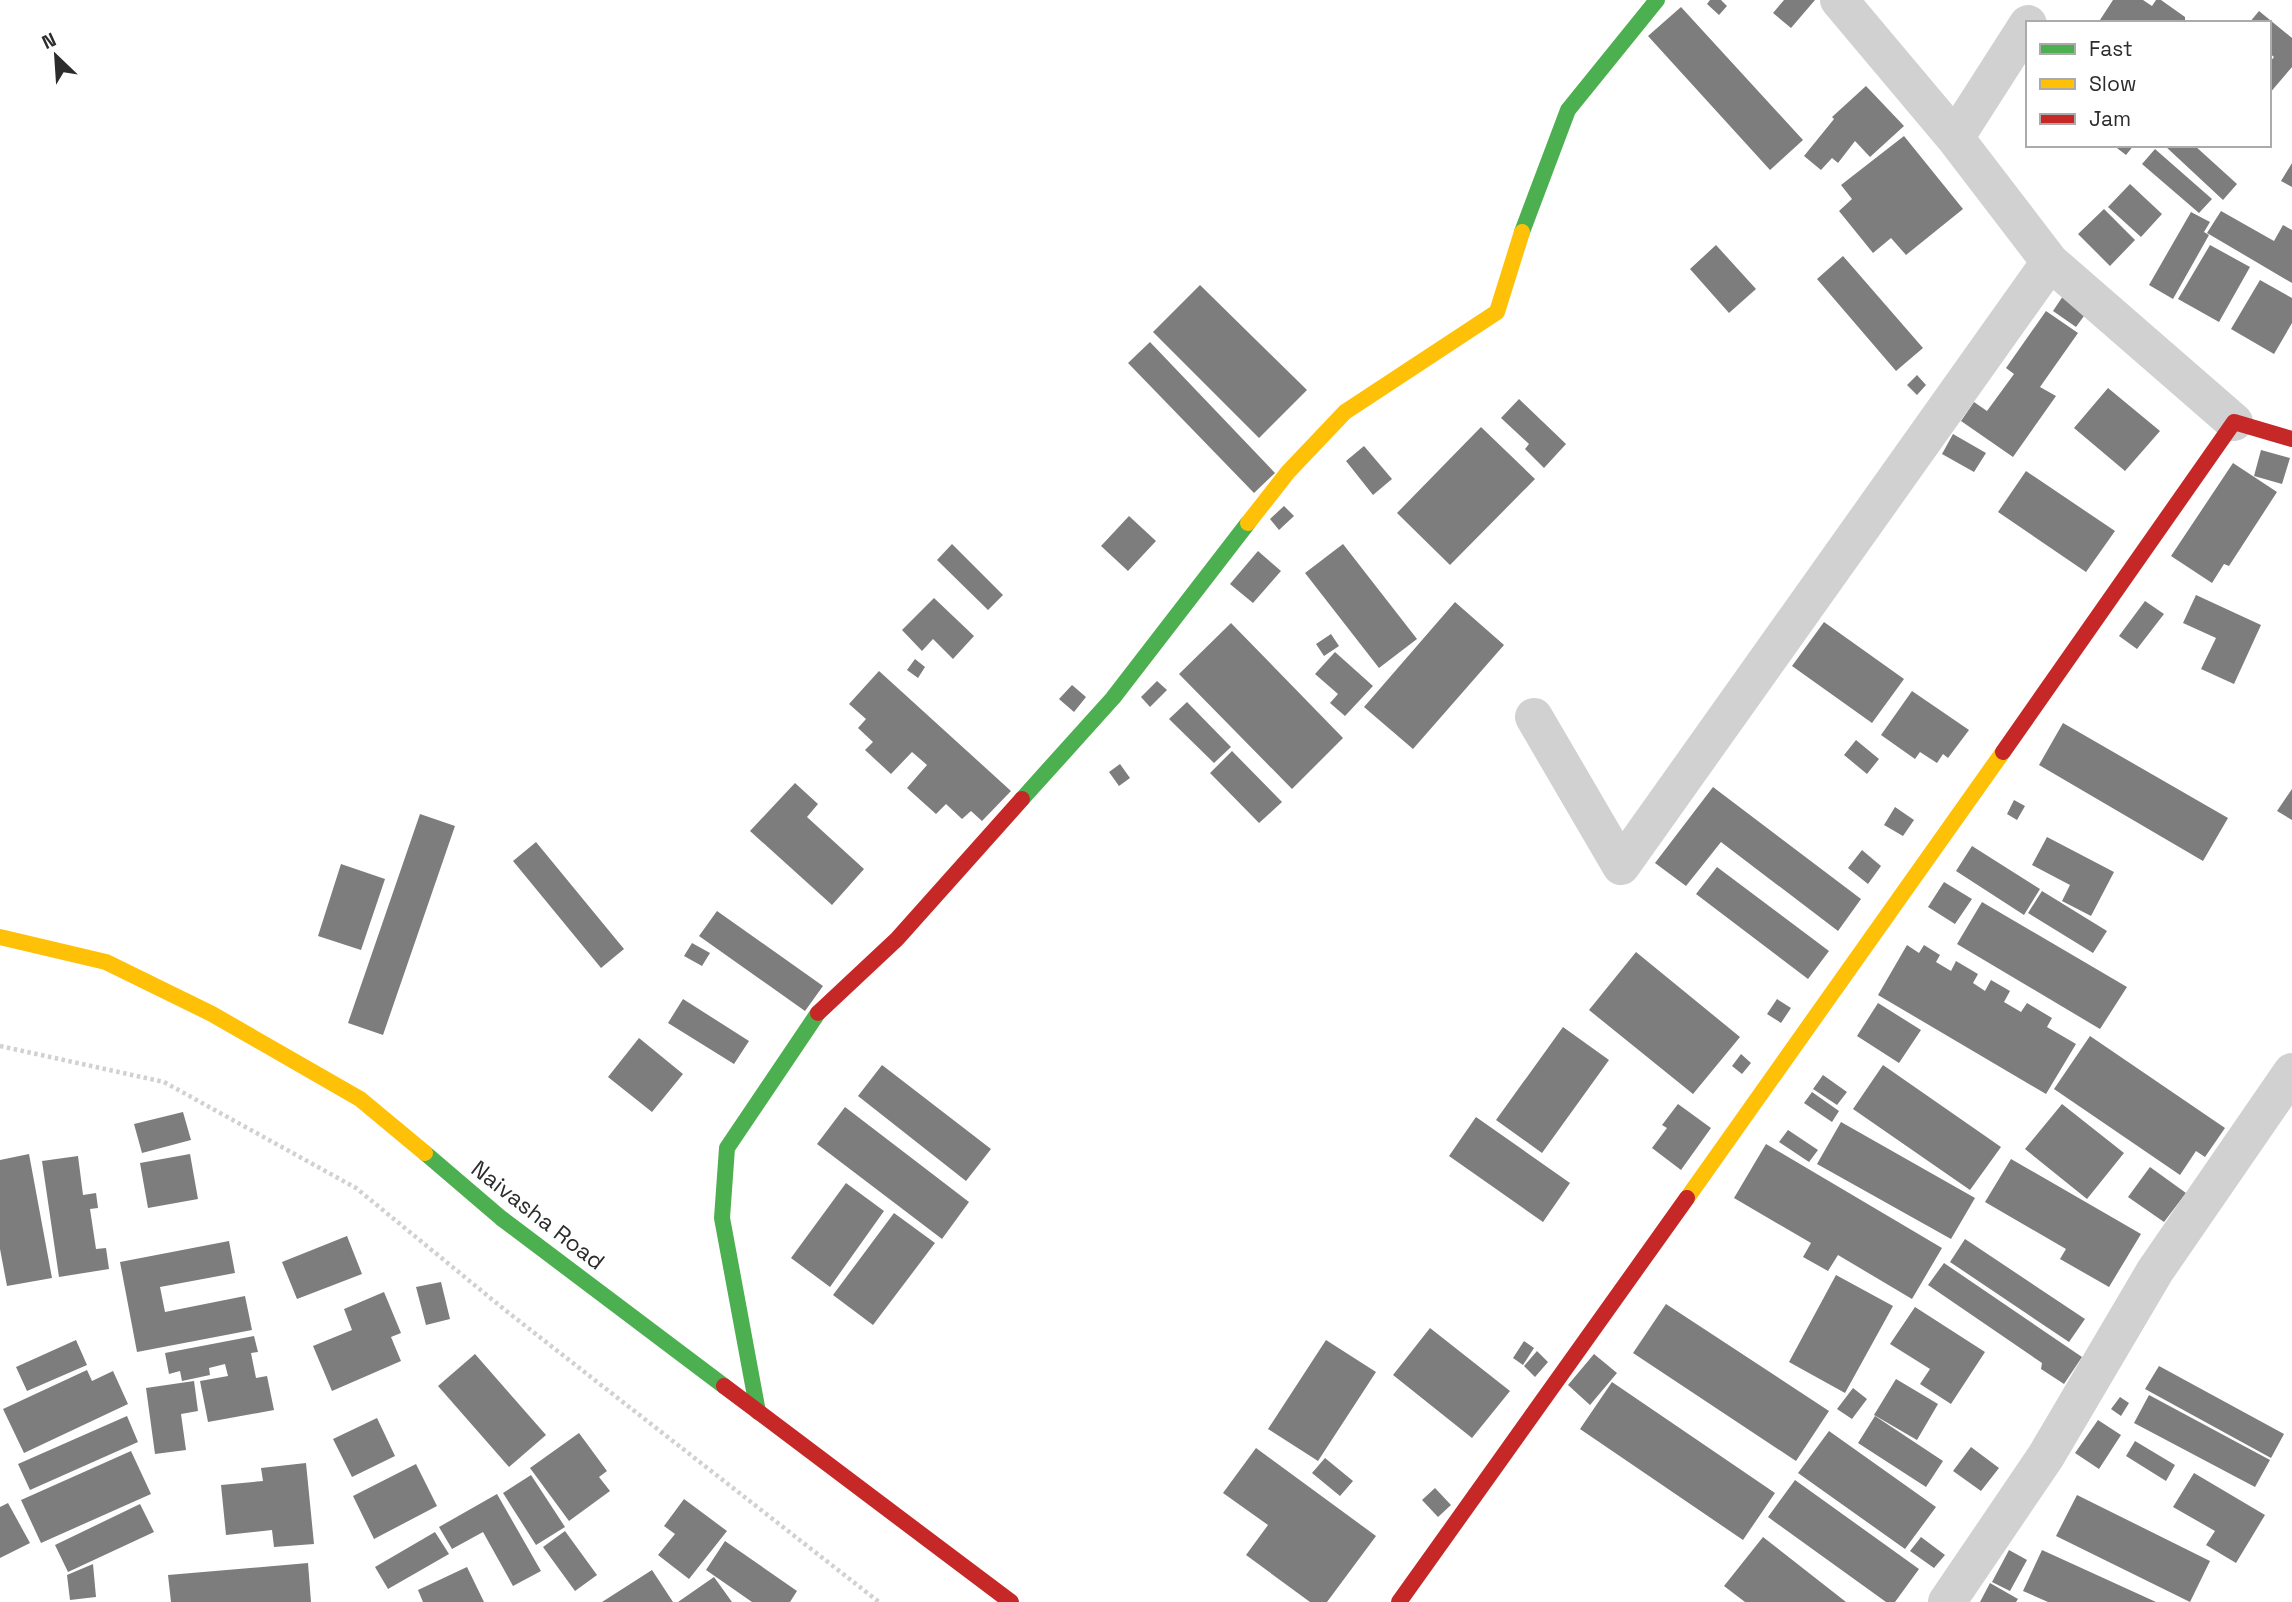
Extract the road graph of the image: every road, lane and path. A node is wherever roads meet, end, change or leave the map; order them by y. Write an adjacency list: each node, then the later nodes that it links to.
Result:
1 (1657, 0): 14 (street)
2 (1839, 0): 6 (street)
3 (2043, 0): 4 (street)
4 (2029, 21)
5 (2026, 26): 6 (street)
6 (1955, 138): 7 (street)
7 (2050, 262): 8 (street); 10 (street)
8 (2234, 422): 9 (street); 17 (street)
9 (2292, 439)
10 (1534, 717)
11 (0, 937): 14 (street, Naivasha Road)
12 (0, 1046): 15 (path)
13 (2292, 1072): 18 (street)
14 (758, 1412): 16 (street, Naivasha Road)
15 (879, 1602)
16 (1010, 1602)
17 (1399, 1602)
18 (1947, 1602)

